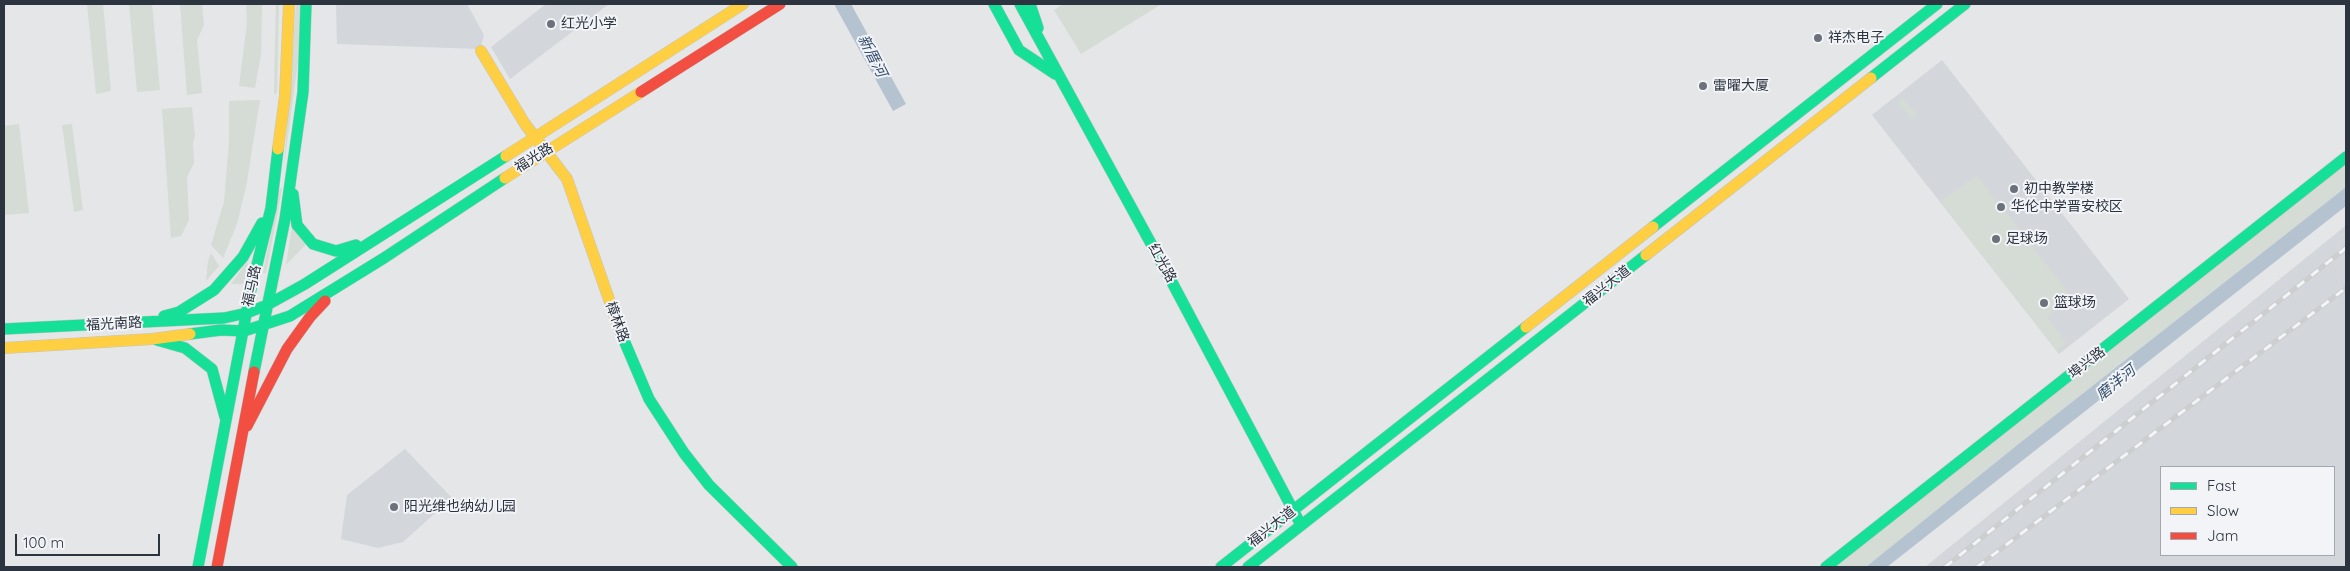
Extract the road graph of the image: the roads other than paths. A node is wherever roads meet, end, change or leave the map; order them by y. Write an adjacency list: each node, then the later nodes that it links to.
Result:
1 (289, 4): 17 (main road, 福马路)
2 (306, 4): 16 (main road, 福马路)
3 (743, 4): 13 (main road, 福光路)
4 (780, 4): 14 (main road, 福光路)
5 (994, 4): 12 (main road)
6 (1020, 4): 10 (main road, 红光路)
7 (1030, 4): 10 (main road)
8 (1937, 4): 30 (main road, 福兴大道)
9 (1965, 4): 31 (main road, 福兴大道)
10 (1041, 44): 12 (main road, 红光路)
11 (481, 51): 13 (main road, 樟林路)
12 (1058, 75): 30 (main road, 红光路)
13 (536, 136): 14 (main road, 樟林路); 18 (main road, 福光路)
14 (547, 150): 19 (main road, 福光路); 34 (main road, 樟林路)
15 (2346, 157): 37 (main road, 埠兴路)
16 (291, 176): 18 (main road); 20 (main road, 福马路)
17 (271, 208): 21 (main road, 福马路); 22 (main road)
18 (386, 232): 20 (main road, 福光路)
19 (344, 284): 23 (main road, 福光路); 29 (main road)
20 (267, 305): 21 (main road, 福光南路); 23 (main road, 福马路)
21 (247, 313): 22 (main road, 福光南路); 25 (main road, 福马路)
22 (145, 322): 24 (main road, 福光南路)
23 (263, 324): 25 (main road, 福光路); 29 (main road, 福马路)
24 (4, 330)
25 (244, 331): 26 (main road, 福光南路); 28 (main road, 福马路)
26 (152, 339): 27 (main road, 福光南路); 28 (main road)
27 (4, 348)
28 (226, 425): 32 (main road, 福马路)
29 (240, 441): 33 (main road, 福马路)
30 (1293, 510): 31 (main road, 红光路); 35 (main road, 福兴大道)
31 (1302, 525): 36 (main road, 福兴大道)
32 (198, 567)
33 (217, 567)
34 (792, 567)
35 (1221, 567)
36 (1248, 567)
37 (1826, 567)

